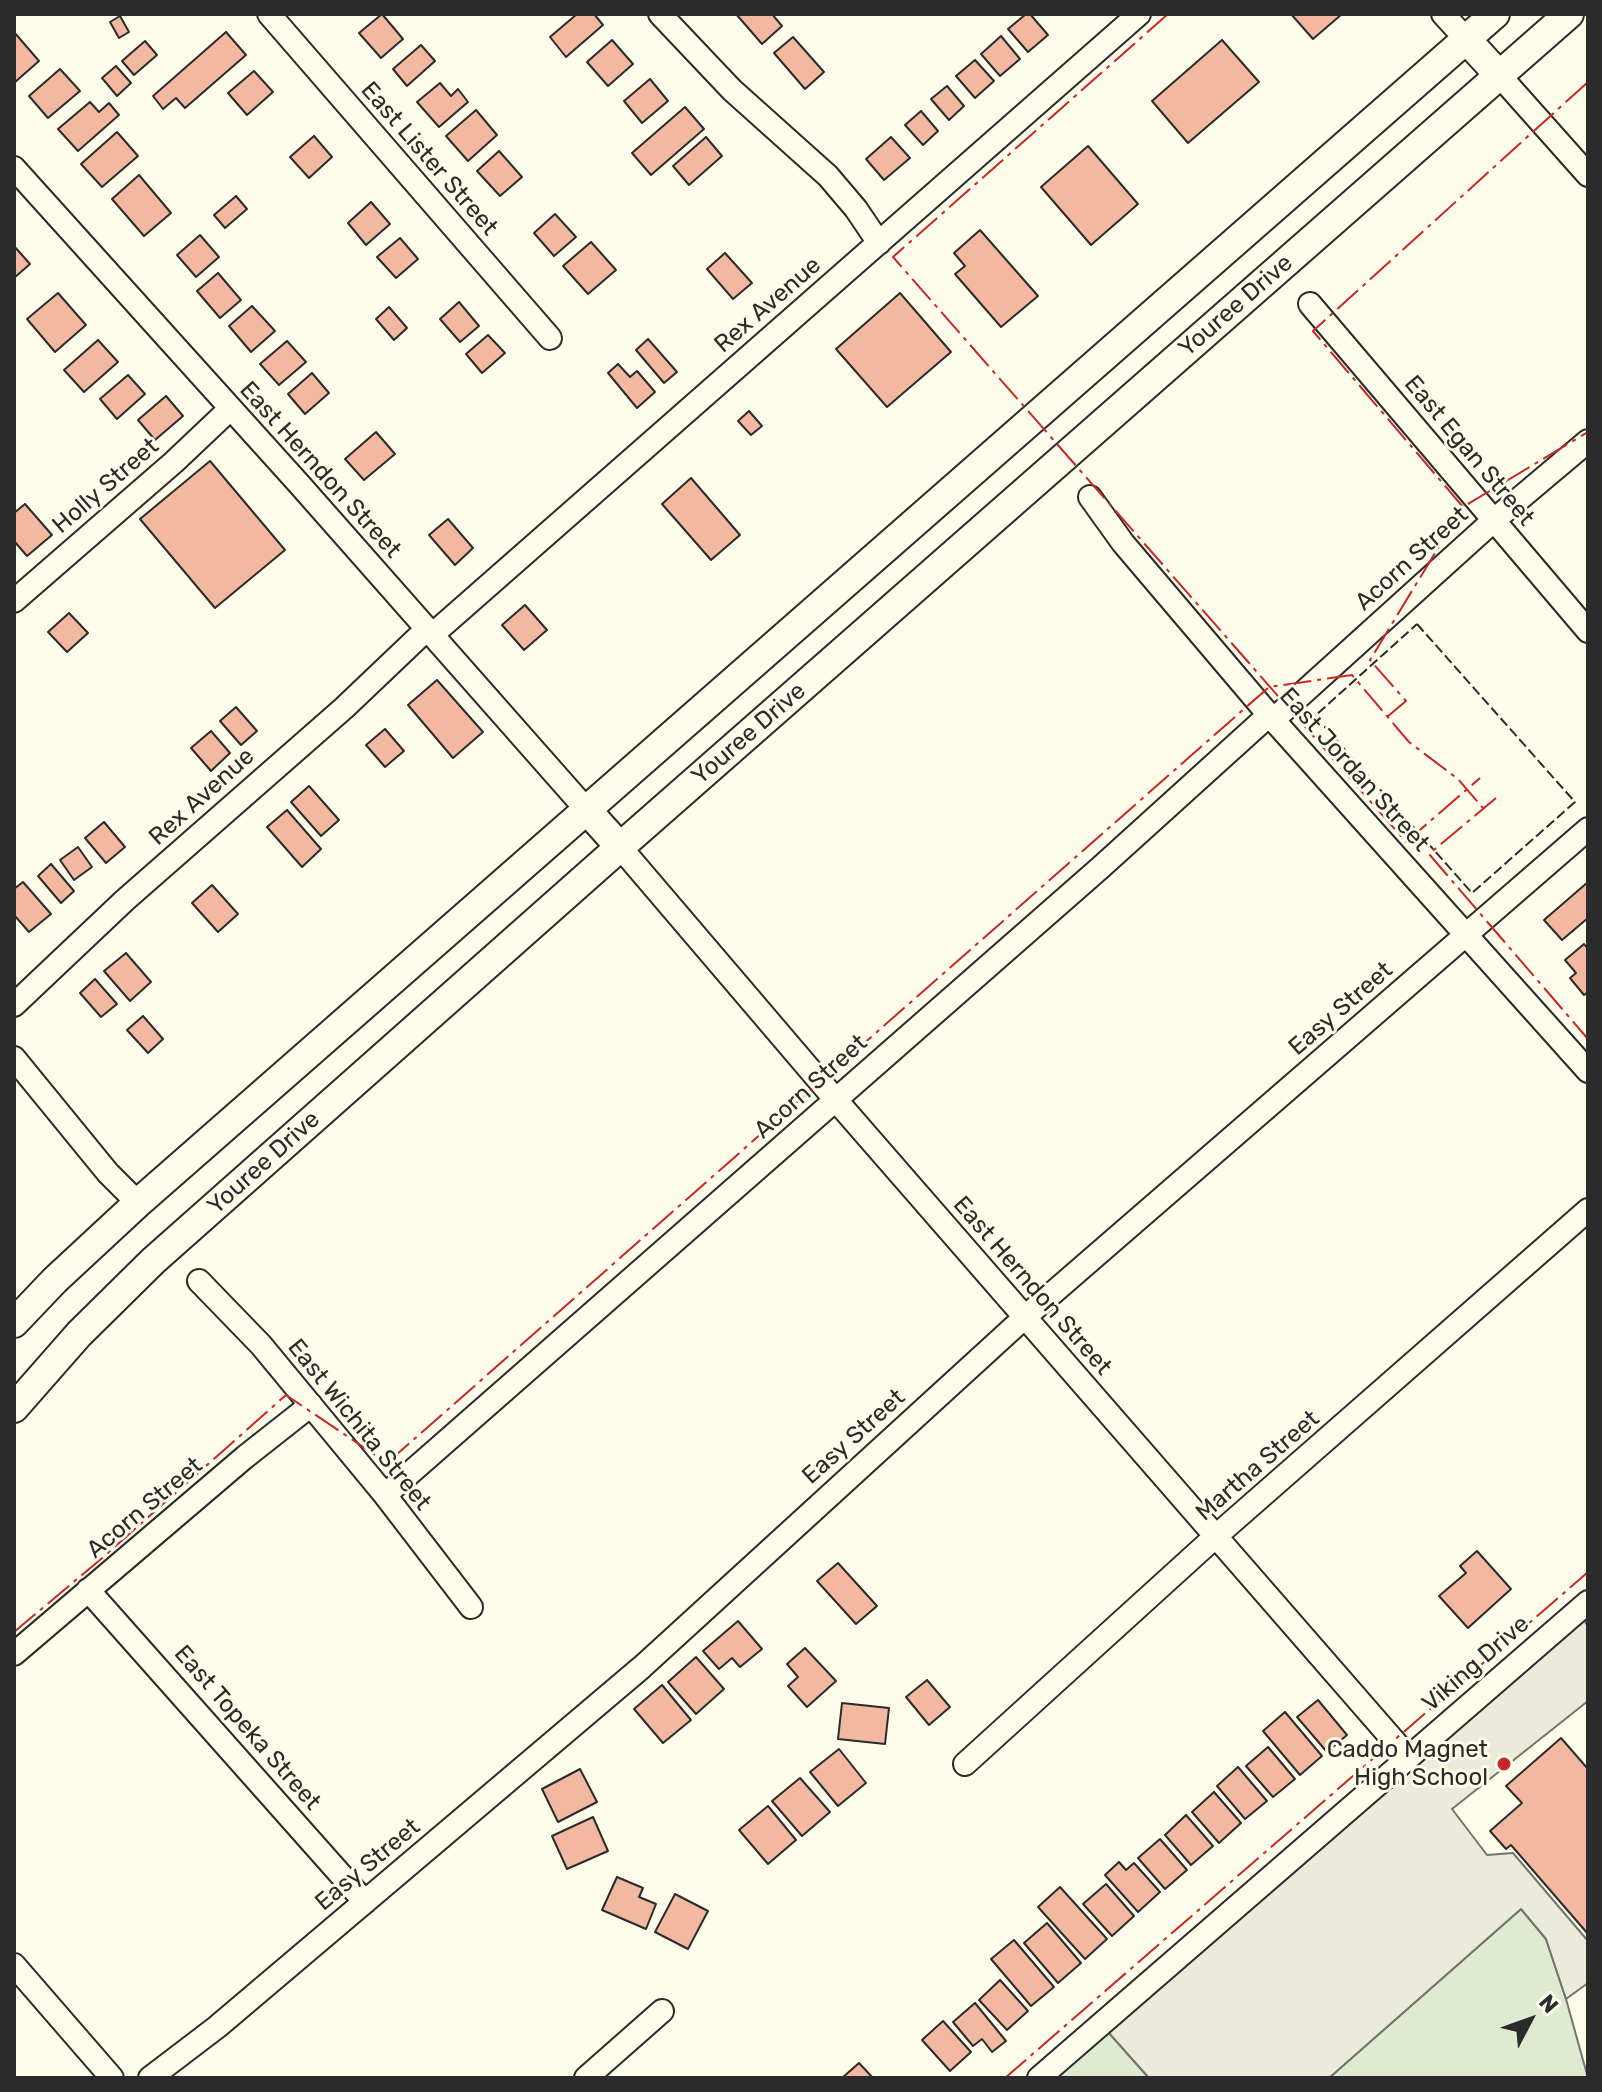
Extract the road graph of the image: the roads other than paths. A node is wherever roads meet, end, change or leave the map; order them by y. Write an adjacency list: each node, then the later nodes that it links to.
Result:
1 (269, 14): 13 (street, East Lister Street)
2 (660, 14): 11 (street)
3 (1139, 14): 11 (street, Rex Avenue)
4 (1443, 14): 7 (street)
5 (1495, 14): 7 (main road, Youree Drive)
6 (1569, 14): 8 (main road, Youree Drive)
7 (1466, 39): 8 (main road); 22 (main road, Youree Drive)
8 (1499, 75): 10 (street); 24 (main road, Youree Drive)
9 (14, 168): 14 (street, East Herndon Street)
10 (1588, 175)
11 (879, 243): 20 (street, Rex Avenue)
12 (1310, 304): 17 (street, East Egan Street)
13 (550, 338)
14 (230, 409): 18 (street, Holly Street); 20 (street, East Herndon Street)
15 (1588, 441): 17 (street, Acorn Street)
16 (1090, 497): 21 (street, East Jordan Street)
17 (1493, 521): 19 (street, East Egan Street); 21 (street, Acorn Street)
18 (14, 601)
19 (1588, 631)
20 (429, 632): 22 (street, East Herndon Street); 26 (street, Rex Avenue)
21 (1271, 717): 25 (street, East Jordan Street); 29 (street, Acorn Street)
22 (585, 808): 24 (main road); 30 (main road, Youree Drive)
23 (1588, 829): 25 (street, Easy Street)
24 (620, 847): 29 (street, East Herndon Street); 36 (main road, Youree Drive)
25 (1467, 934): 28 (street, East Jordan Street); 33 (street, Easy Street)
26 (14, 1005)
27 (14, 1058): 30 (street)
28 (1588, 1071)
29 (835, 1099): 33 (street, East Herndon Street); 37 (street, Acorn Street)
30 (138, 1203): 34 (main road, Youree Drive)
31 (1588, 1210): 38 (street, Martha Street)
32 (199, 1281): 35 (street, East Wichita Street)
33 (1025, 1317): 38 (street, East Herndon Street); 45 (street, Easy Street)
34 (14, 1323)
35 (311, 1405): 37 (street, East Wichita Street); 39 (street, Acorn Street)
36 (14, 1408)
37 (385, 1495): 41 (street, East Wichita Street)
38 (1216, 1536): 43 (street, East Herndon Street); 44 (street, Martha Street)
39 (88, 1590): 42 (street, Acorn Street); 45 (street, East Topeka Street)
40 (1588, 1602): 43 (street, Viking Drive)
41 (471, 1607)
42 (14, 1654)
43 (1403, 1762): 51 (street, Viking Drive)
44 (965, 1764)
45 (365, 1902): 49 (street, Easy Street)
46 (14, 1965): 48 (street)
47 (662, 2011): 50 (street)
48 (112, 2078)
49 (150, 2078)
50 (586, 2078)
51 (1039, 2078)

